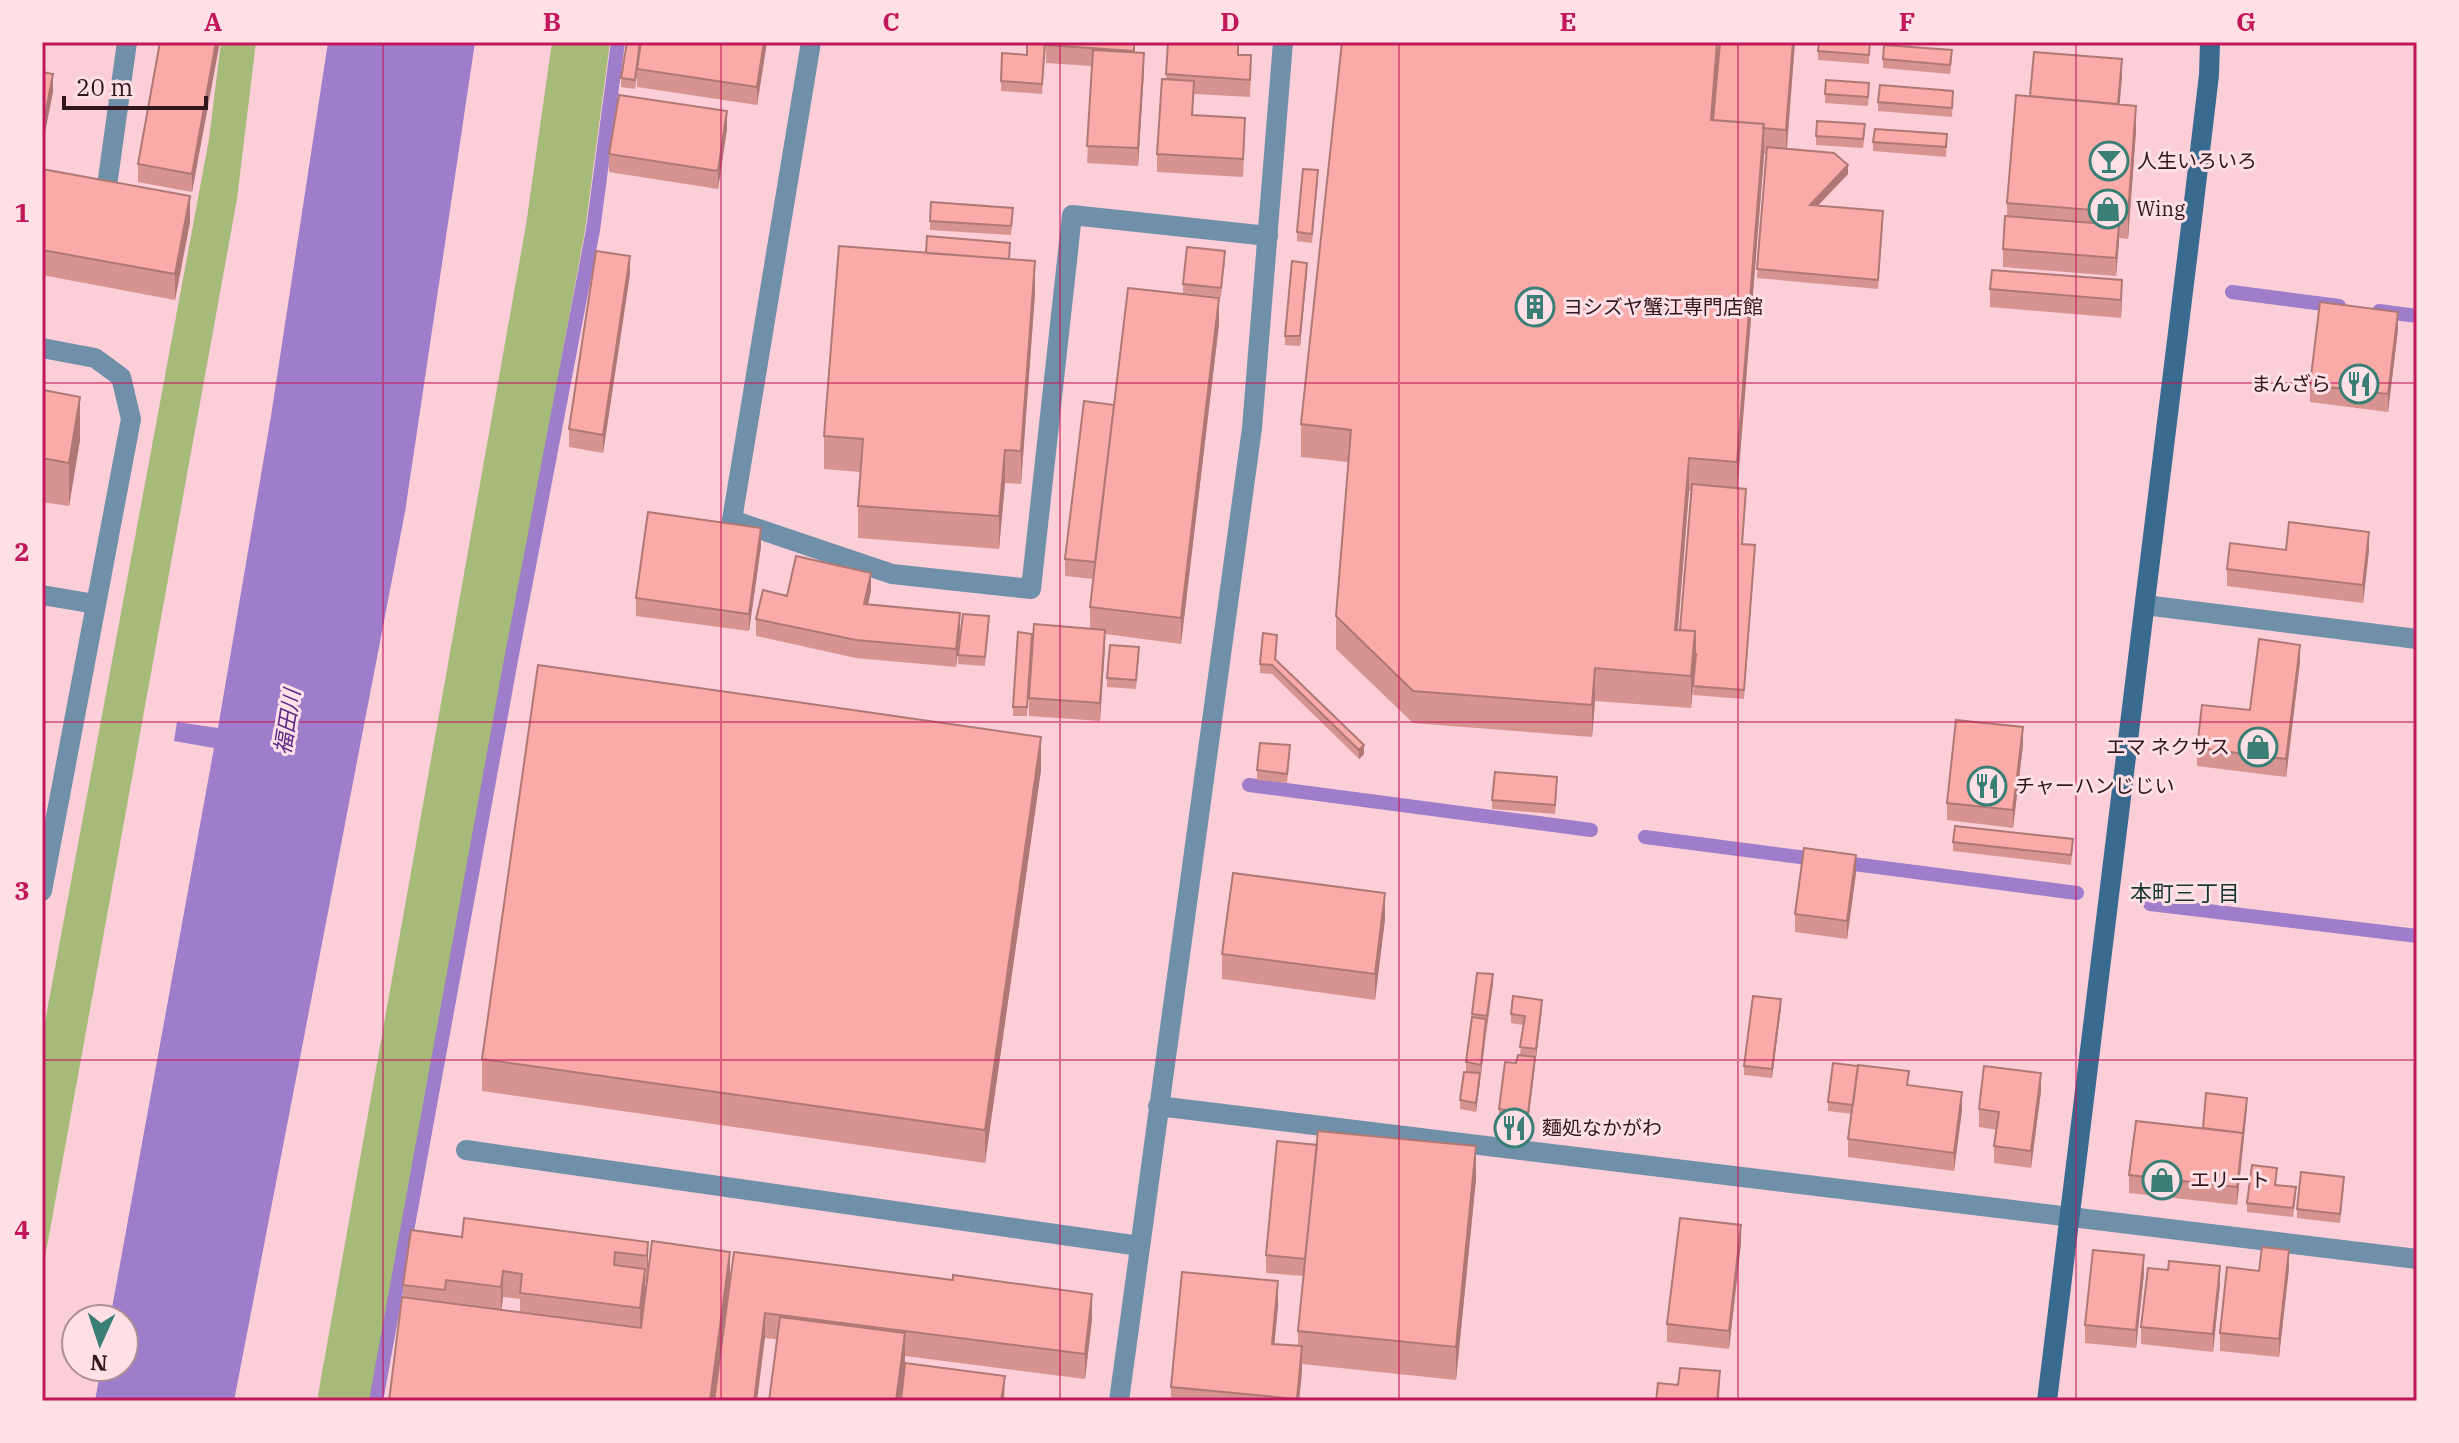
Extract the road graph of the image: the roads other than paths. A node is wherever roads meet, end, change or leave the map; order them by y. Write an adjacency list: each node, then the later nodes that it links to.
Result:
1 (127, 42): 5 (street)
2 (811, 42): 6 (street)
3 (1283, 42): 6 (street)
4 (2210, 42): 10 (street)
5 (107, 186)
6 (1268, 236): 14 (street)
7 (42, 348): 9 (street)
8 (42, 595): 9 (street)
9 (95, 604): 12 (street)
10 (2145, 605): 11 (street); 16 (street)
11 (2417, 639)
12 (51, 787): 13 (street)
13 (42, 891)
14 (1158, 1106): 16 (street); 17 (street)
15 (466, 1150): 17 (street)
16 (2070, 1216): 18 (street); 20 (street)
17 (1140, 1246): 19 (street)
18 (2417, 1259)
19 (1119, 1401)
20 (2047, 1401)

